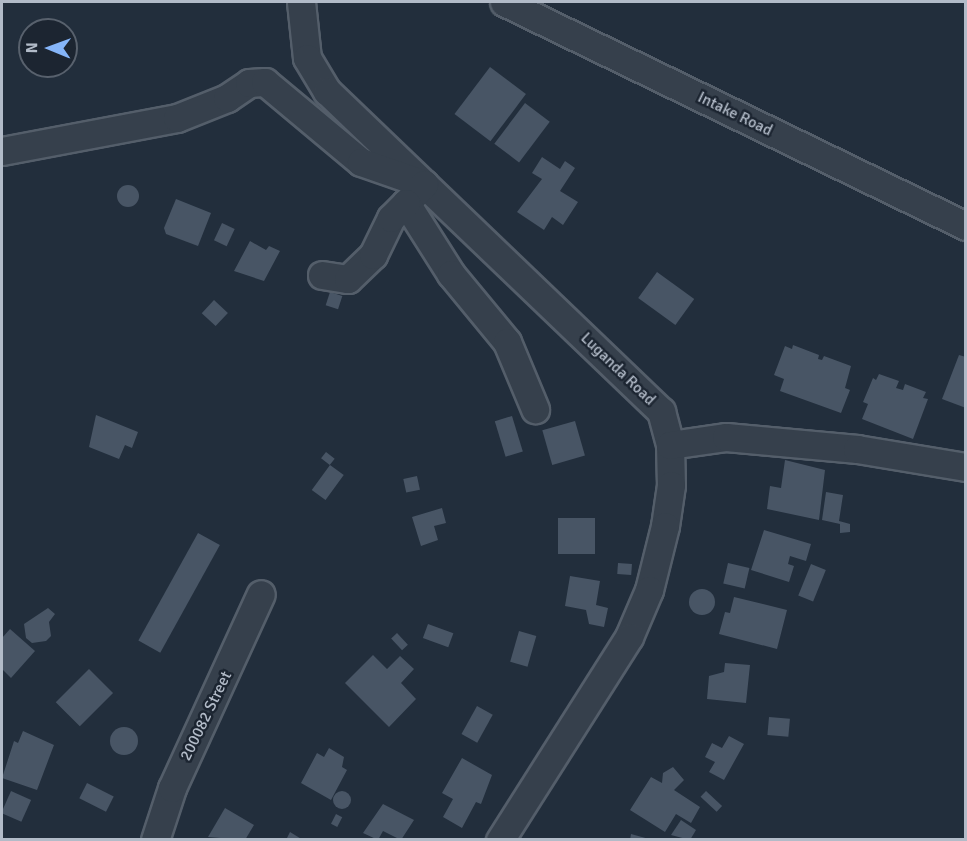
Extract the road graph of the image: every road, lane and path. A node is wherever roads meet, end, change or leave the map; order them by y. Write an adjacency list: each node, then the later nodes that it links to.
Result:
1 (301, 2): 4 (street, Luganda Road)
2 (504, 2): 5 (street, Intake Road)
3 (2, 151): 4 (street)
4 (415, 193): 6 (street); 7 (street); 8 (street, Luganda Road)
5 (966, 226)
6 (322, 275)
7 (535, 409)
8 (670, 445): 9 (street); 12 (street, Luganda Road)
9 (966, 467)
10 (261, 594): 11 (street, 200082 Street)
11 (155, 840)
12 (500, 840)

